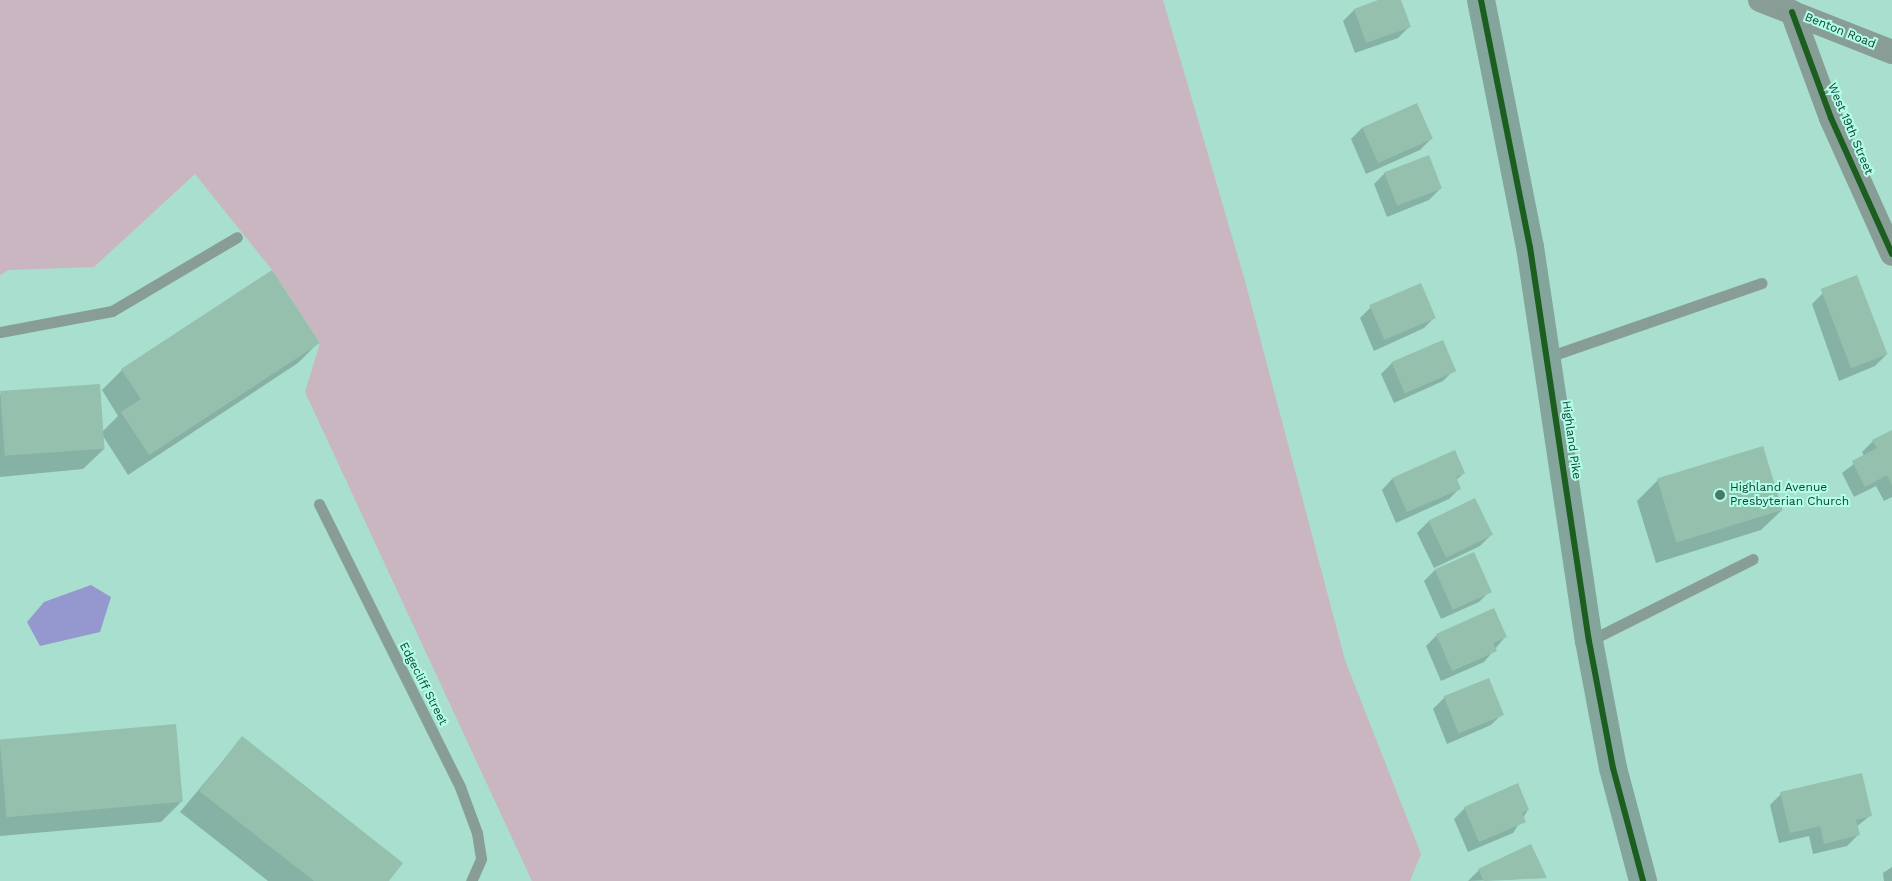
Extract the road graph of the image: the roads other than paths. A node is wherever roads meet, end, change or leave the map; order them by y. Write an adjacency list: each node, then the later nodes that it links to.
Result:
1 (1481, 0): 9 (street, Highland Pike)
2 (1760, 0): 3 (street, Benton Road)
3 (1792, 12): 4 (street, Benton Road); 6 (street, West 19th Street)
4 (1892, 52)
5 (237, 238): 8 (lane)
6 (1892, 254)
7 (1762, 283): 9 (lane)
8 (0, 332)
9 (1548, 357): 12 (street, Highland Pike)
10 (319, 504): 13 (lane, Edgecliff Street)
11 (1753, 558): 12 (lane)
12 (1589, 641): 14 (street, Highland Pike)
13 (472, 881)
14 (1643, 881)

